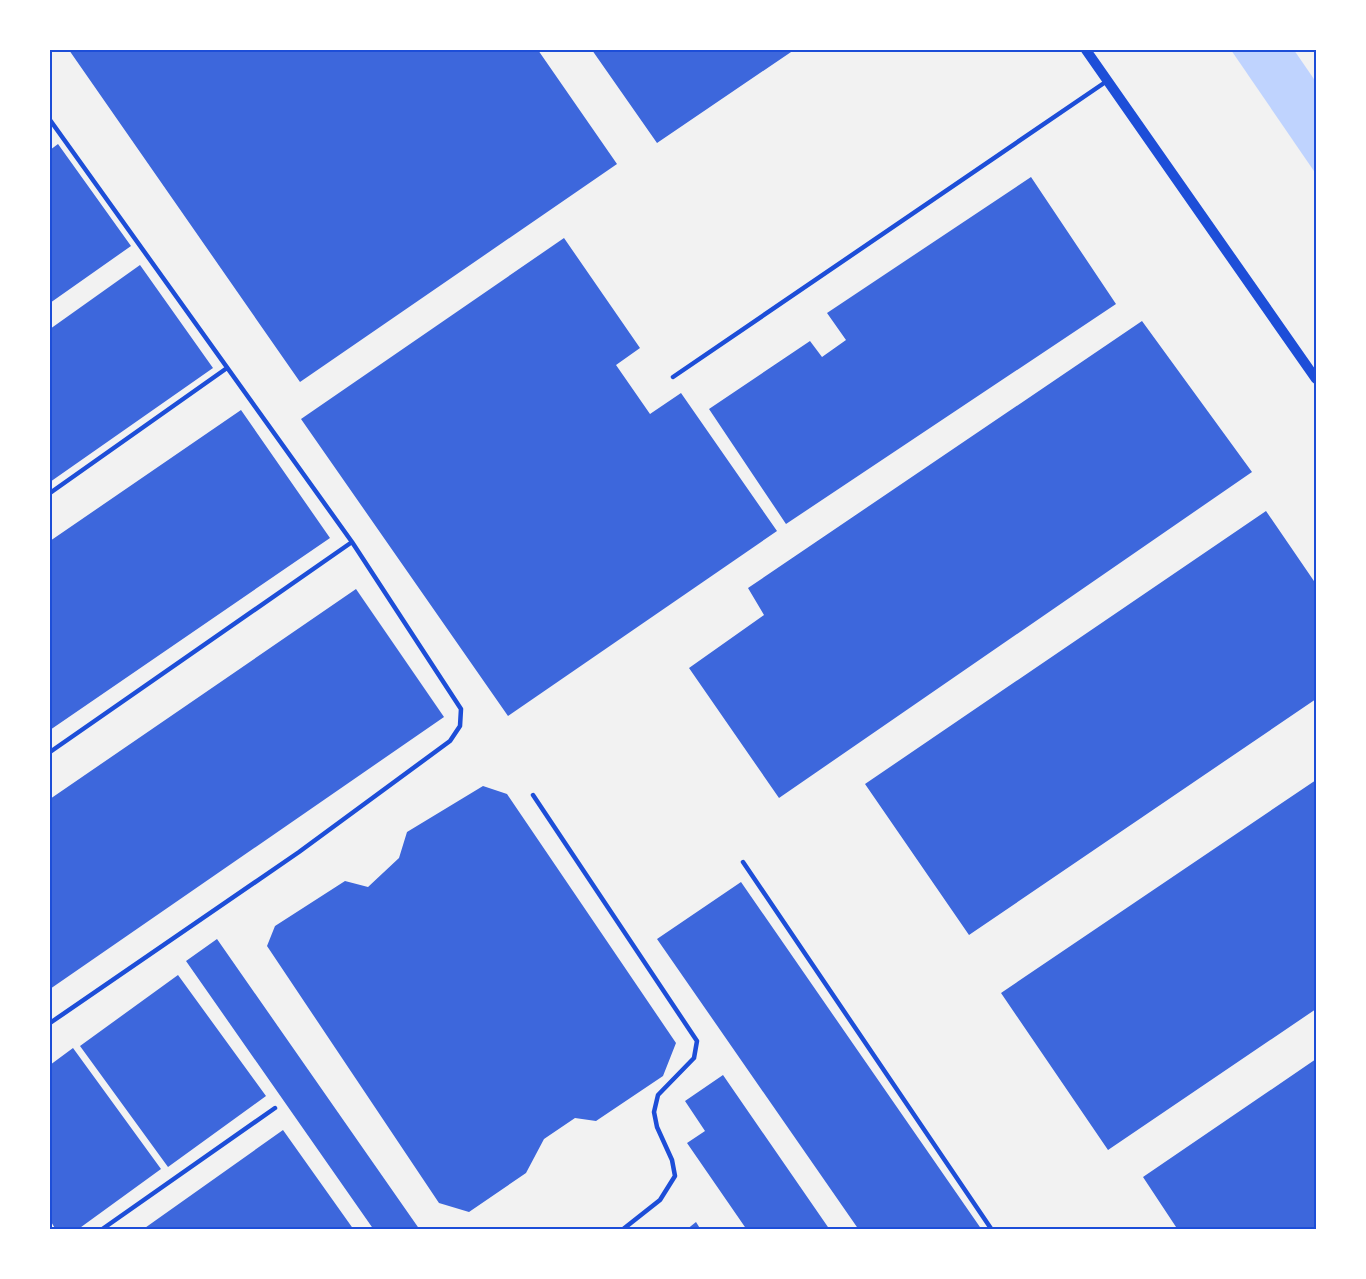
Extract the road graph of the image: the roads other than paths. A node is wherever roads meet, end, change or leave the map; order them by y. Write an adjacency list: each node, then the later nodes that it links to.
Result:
1 (1086, 50): 2 (street)
2 (1108, 80): 5 (lane); 6 (street)
3 (50, 120): 4 (lane)
4 (227, 368): 7 (lane); 8 (lane)
5 (673, 377)
6 (1317, 379)
7 (50, 493)
8 (352, 542): 9 (lane); 12 (lane)
9 (50, 752)
10 (533, 795): 15 (lane)
11 (743, 862): 16 (lane)
12 (50, 1023)
13 (275, 1108): 14 (lane)
14 (101, 1230)
15 (622, 1230)
16 (992, 1230)

